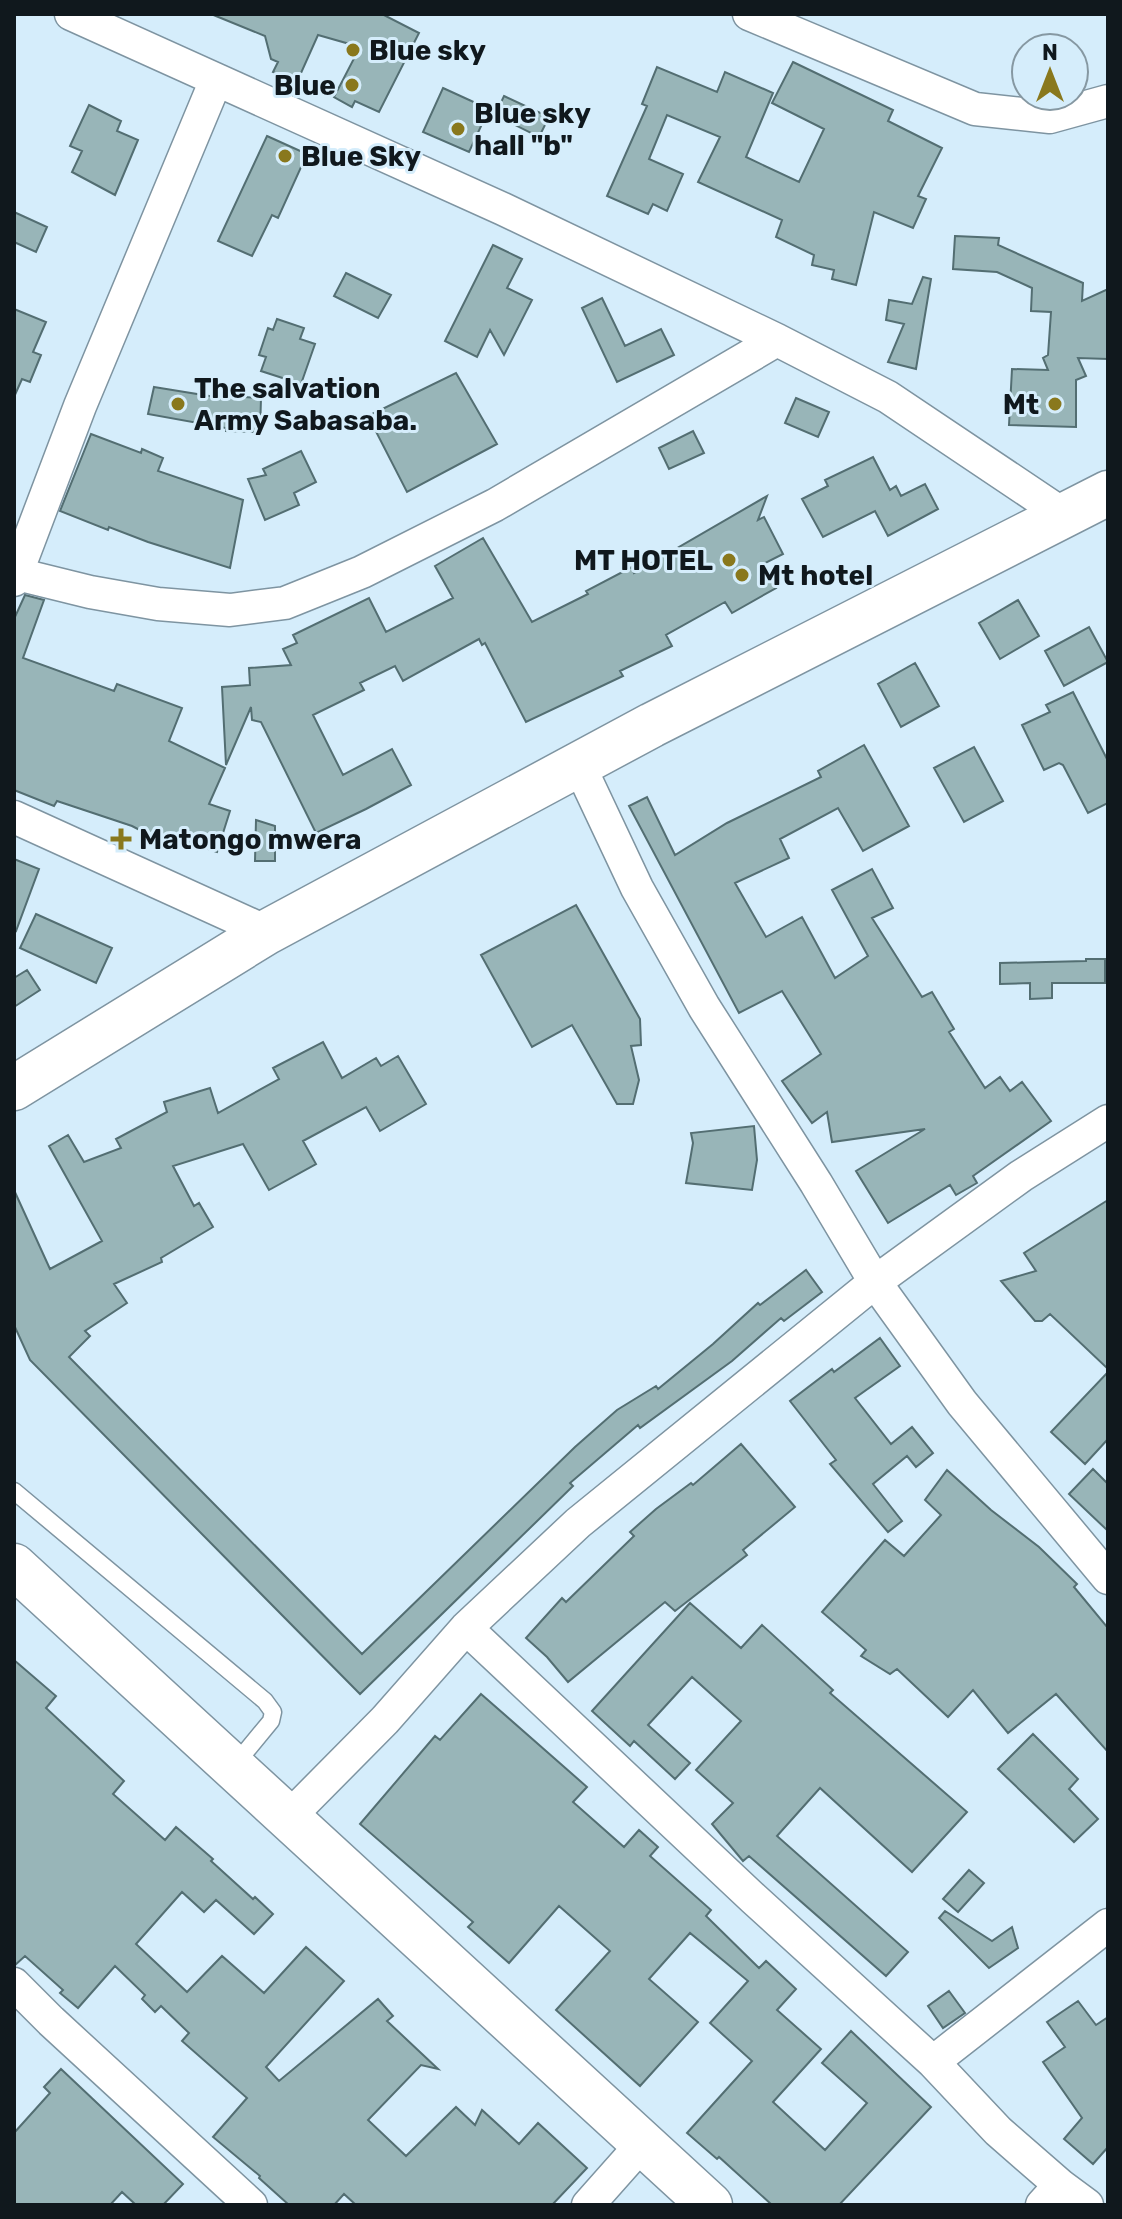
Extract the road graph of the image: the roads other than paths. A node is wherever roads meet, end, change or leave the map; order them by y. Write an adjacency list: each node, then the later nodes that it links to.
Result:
1 (71, 14): 3 (street)
2 (749, 14): 4 (street)
3 (216, 80): 5 (street); 8 (street)
4 (1108, 101)
5 (777, 340): 7 (street); 8 (street)
6 (1108, 493): 7 (main road)
7 (1064, 515): 9 (main road)
8 (15, 577)
9 (579, 765): 11 (main road); 14 (street)
10 (14, 817): 11 (street)
11 (267, 932): 12 (main road)
12 (14, 1088)
13 (1108, 1121): 14 (street)
14 (875, 1282): 17 (street); 18 (street)
15 (14, 1491): 19 (lane)
16 (14, 1566): 19 (main road)
17 (1108, 1578)
18 (466, 1628): 20 (street); 23 (street)
19 (233, 1768): 20 (main road)
20 (288, 1818): 24 (main road)
21 (1108, 1925): 23 (street)
22 (14, 1984): 26 (street)
23 (933, 2062): 25 (street)
24 (643, 2143): 27 (street); 28 (main road)
25 (1051, 2195): 29 (street)
26 (251, 2205)
27 (588, 2205)
28 (710, 2205)
29 (1087, 2205)

